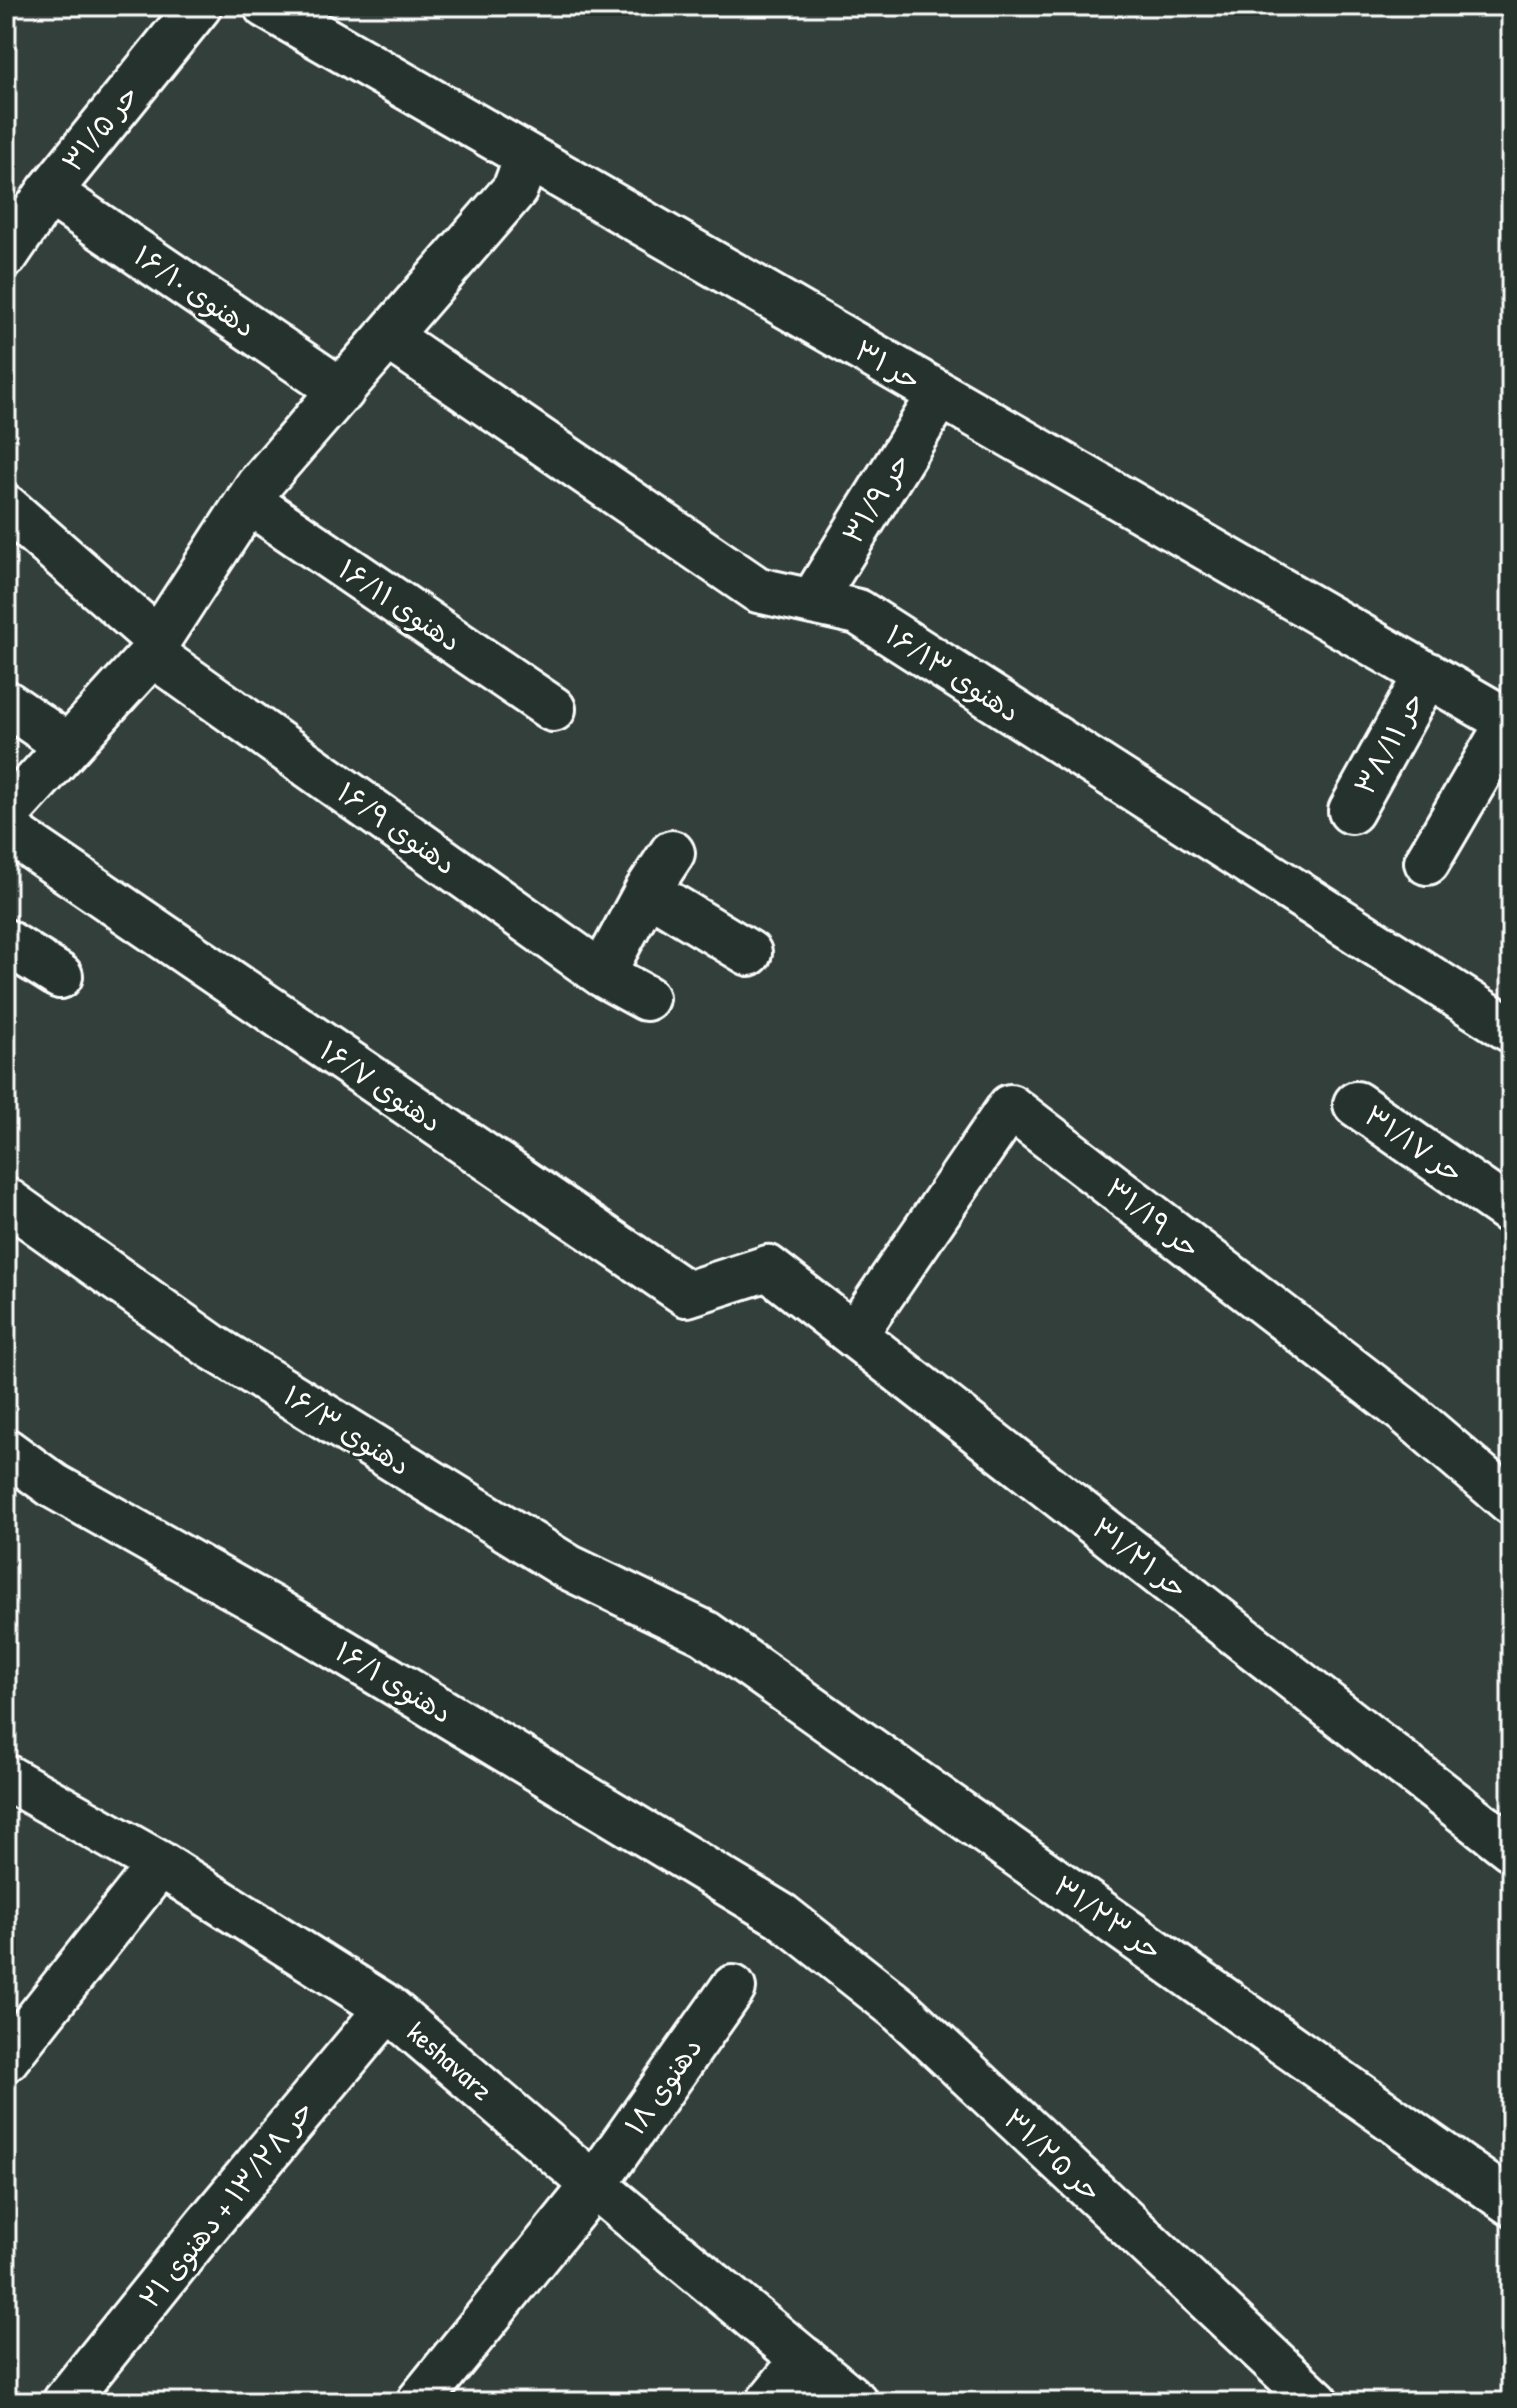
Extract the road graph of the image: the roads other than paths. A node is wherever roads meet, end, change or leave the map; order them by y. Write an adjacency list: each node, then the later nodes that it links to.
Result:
1 (199, 6): 4 (street, حر ۳۱/۵)
2 (266, 6): 3 (street, حر ۳۱)
3 (527, 157): 6 (street); 8 (street, حر ۳۱)
4 (49, 192): 5 (street, حر ۳۱/۵); 7 (street, دهنوی ۱۶/۱۰)
5 (6, 255)
6 (389, 337): 7 (street); 11 (street, دهنوی ۱۶/۱۳)
7 (342, 391): 9 (street)
8 (940, 395): 11 (street, حر ۳۱/۹); 13 (street, حر ۳۱)
9 (248, 501): 12 (street); 15 (street, دهنوی ۱۶/۱۱)
10 (6, 507): 12 (street, دهنوی ۱۶/۹)
11 (812, 602): 29 (street, دهنوی ۱۶/۱۳)
12 (155, 647): 17 (street); 26 (street, دهنوی ۱۶/۹)
13 (1427, 674): 16 (street, حر ۳۱); 18 (street, حر ۳۸/۱۱)
14 (6, 703): 17 (street)
15 (553, 709)
16 (1510, 722): 22 (street)
17 (68, 746): 19 (street)
18 (1351, 811)
19 (6, 815)
20 (6, 829): 33 (street, دهنوی ۱۶/۷)
21 (672, 853): 23 (street)
22 (1427, 862)
23 (647, 891): 25 (street); 26 (street)
24 (6, 942): 27 (street)
25 (749, 953)
26 (602, 974): 28 (street, دهنوی ۱۶/۹)
27 (60, 976)
28 (646, 998)
29 (1511, 1030)
30 (1356, 1104): 32 (street, حر ۳۱/۱۷)
31 (6, 1200): 37 (street, دهنوی ۱۶/۳)
32 (1511, 1212)
33 (768, 1268): 34 (street, حر ۳۱/۲۱)
34 (854, 1335): 36 (street, حر ۳۱/۱۹); 39 (street, حر ۳۱/۲۱)
35 (6, 1451): 41 (street, دهنوی ۱۶/۱)
36 (1511, 1502)
37 (705, 1633): 46 (street, حر ۳۱/۲۳)
38 (6, 1777): 40 (street, keshavarz)
39 (1511, 1848)
40 (160, 1864): 43 (street, keshavarz); 44 (street)
41 (782, 1916): 52 (street, حر ۳۱/۲۵)
42 (733, 1988): 45 (street, دهنوی ۱۸)
43 (388, 2008): 45 (street, keshavarz); 48 (street, حر ۱۳/۲۸ + دهنوی ۲۱)
44 (6, 2059)
45 (594, 2185): 47 (street, keshavarz); 49 (street, دهنوی ۱۸)
46 (1511, 2203)
47 (804, 2359): 50 (street); 51 (street, keshavarz)
48 (65, 2402)
49 (419, 2402)
50 (769, 2402)
51 (855, 2402)
52 (1317, 2402)

